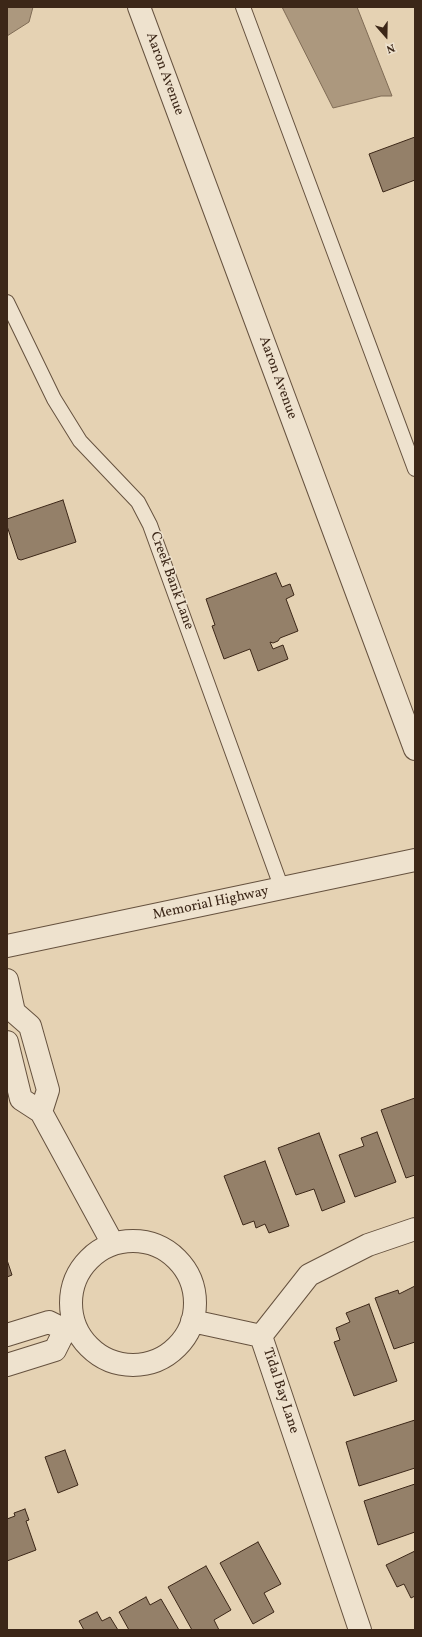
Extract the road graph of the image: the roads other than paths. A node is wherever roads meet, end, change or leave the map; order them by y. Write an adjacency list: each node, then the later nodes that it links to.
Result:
1 (139, 7): 5 (street, Aaron Avenue)
2 (243, 7): 4 (lane)
3 (7, 302): 7 (lane, Creek Bank Lane)
4 (415, 470)
5 (415, 749)
6 (415, 860): 7 (street, Memorial Highway)
7 (282, 889): 8 (street, Memorial Highway)
8 (7, 946)
9 (7, 980): 10 (street)
10 (10, 1017): 12 (street)
11 (7, 1042): 12 (street)
12 (41, 1112): 14 (street)
13 (415, 1229): 18 (street, Tidal Bay Lane)
14 (112, 1244): 15 (street); 16 (street)
15 (192, 1321): 16 (street); 18 (street)
16 (70, 1328): 17 (street); 19 (street)
17 (7, 1335)
18 (261, 1336): 20 (street, Tidal Bay Lane)
19 (7, 1365)
20 (359, 1630)

